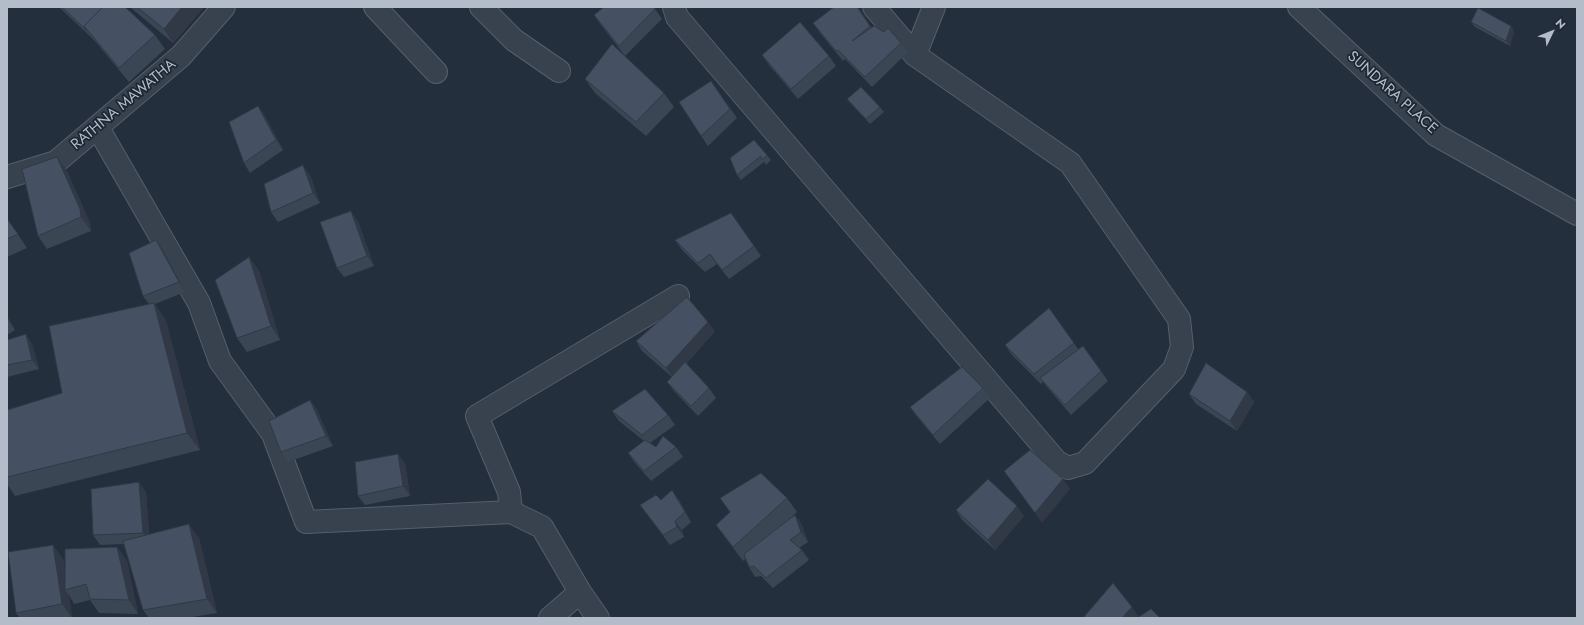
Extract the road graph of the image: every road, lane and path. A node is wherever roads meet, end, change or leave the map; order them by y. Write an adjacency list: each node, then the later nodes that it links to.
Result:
1 (224, 7): 11 (street, RATHNA MAWATHA)
2 (375, 7): 10 (street)
3 (481, 7): 9 (street)
4 (674, 7): 8 (street)
5 (874, 7): 8 (street)
6 (934, 7): 8 (street)
7 (1299, 7): 13 (street, SUNDARA PLACE)
8 (916, 55)
9 (559, 71)
10 (436, 72)
11 (98, 128): 12 (street, RATHNA MAWATHA); 15 (street)
12 (7, 177)
13 (1577, 214)
14 (678, 296): 15 (street)
15 (512, 512): 16 (street)
16 (580, 592): 17 (street); 18 (street)
17 (550, 618)
18 (598, 618)

